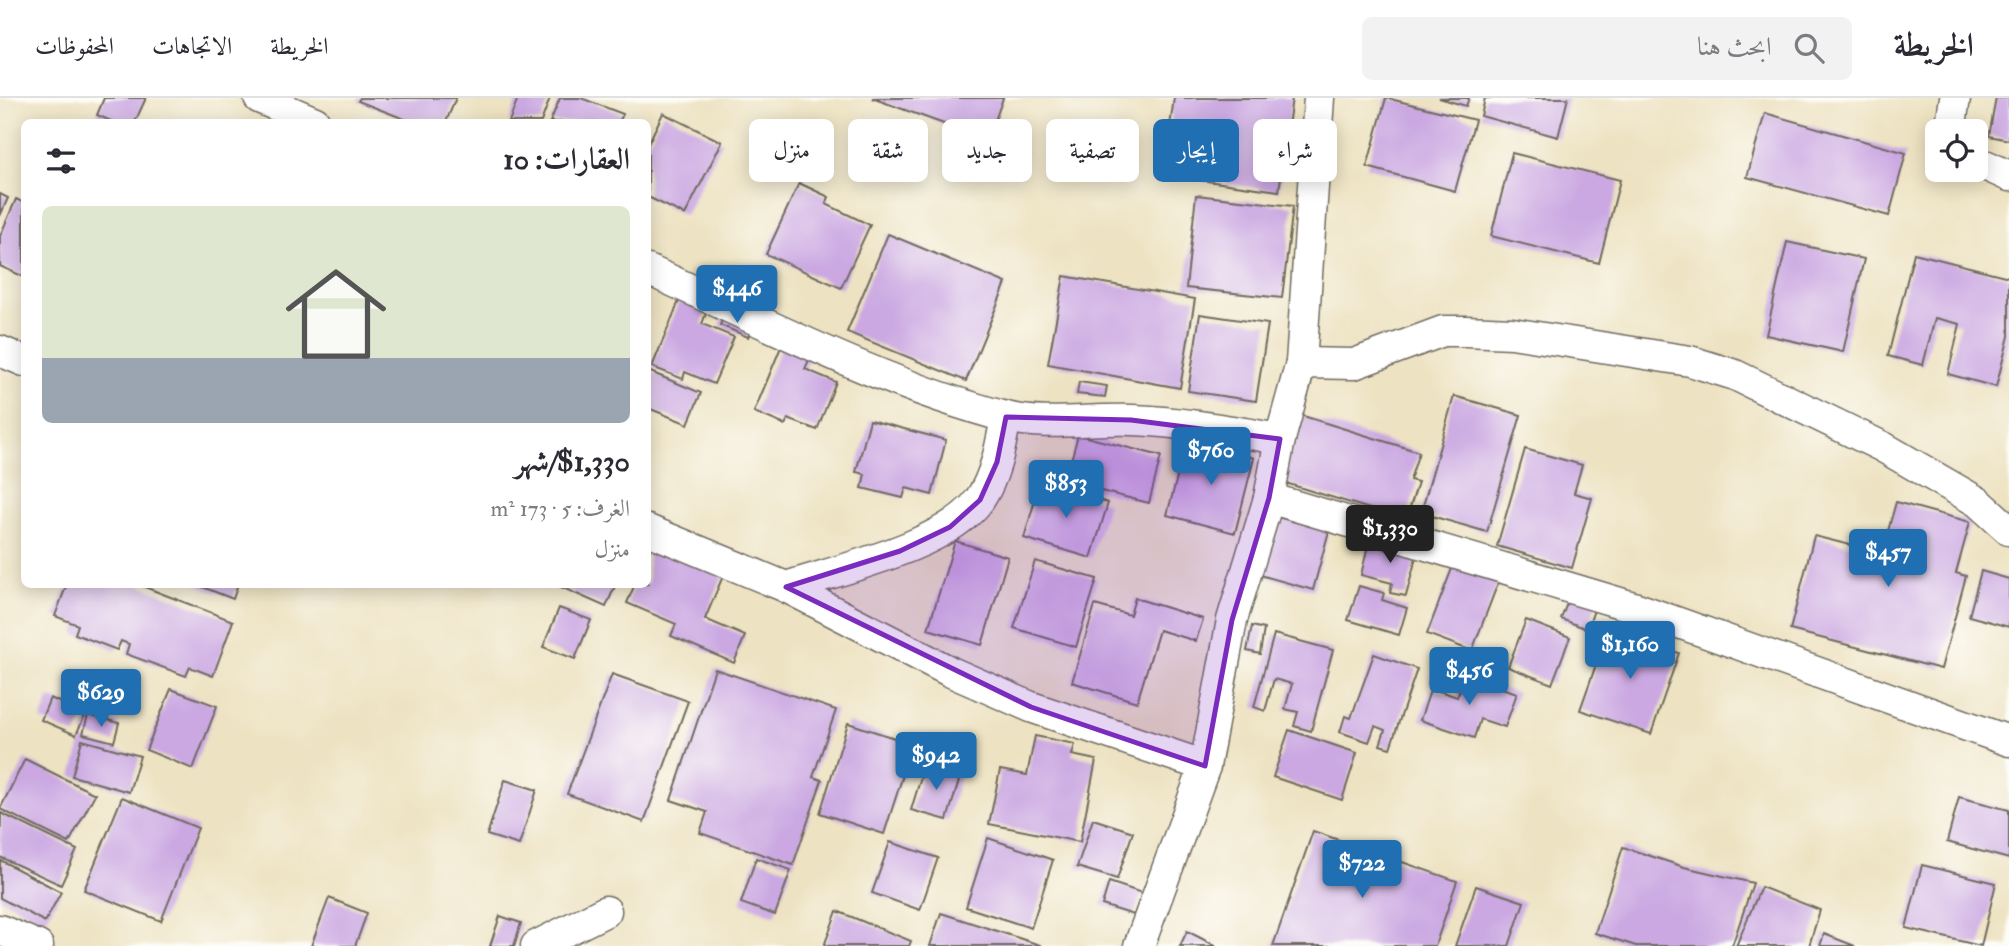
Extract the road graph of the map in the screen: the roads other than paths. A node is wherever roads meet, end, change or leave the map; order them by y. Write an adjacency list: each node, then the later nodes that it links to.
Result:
1 (259, 98): 4 (street)
2 (1319, 98): 11 (street)
3 (1955, 98): 5 (street)
4 (307, 119)
5 (1952, 119)
6 (1988, 166): 7 (street)
7 (2009, 176)
8 (651, 271): 12 (street)
9 (0, 351): 10 (street)
10 (21, 360)
11 (1301, 363): 13 (street); 15 (street)
12 (1006, 417): 13 (street); 17 (street)
13 (1280, 439): 14 (street)
14 (1269, 498): 18 (street); 19 (street)
15 (2009, 530)
16 (651, 531): 17 (street)
17 (786, 587): 19 (street)
18 (2009, 741)
19 (1205, 766): 24 (street)
20 (606, 911): 23 (street)
21 (0, 930): 22 (street)
22 (38, 946)
23 (536, 946)
24 (1139, 946)

